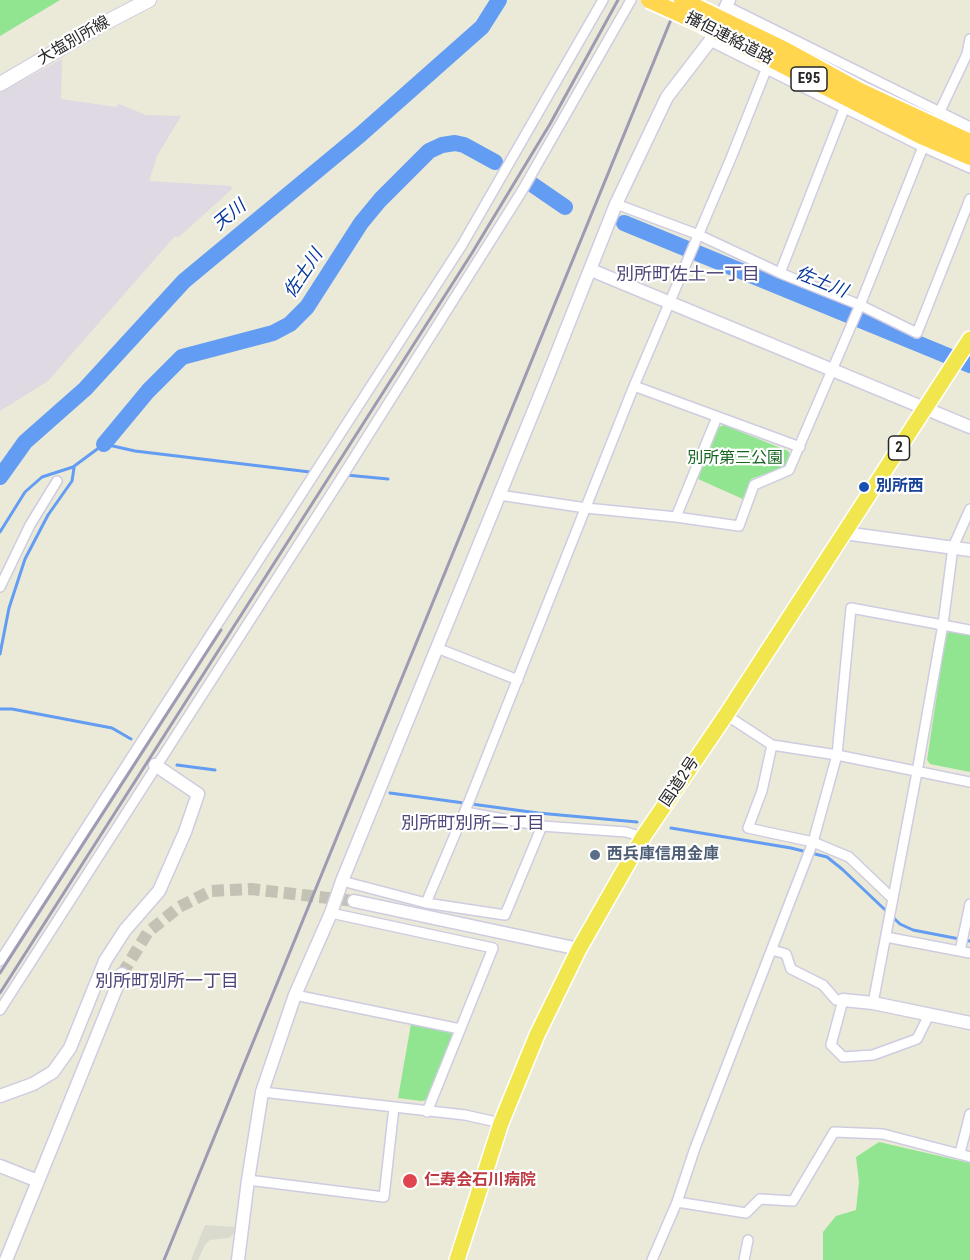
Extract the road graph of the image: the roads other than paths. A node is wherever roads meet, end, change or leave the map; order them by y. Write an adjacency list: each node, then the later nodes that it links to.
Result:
1 (149, 0): 10 (main road, 大塩別所線)
2 (603, 0): 66 (street)
3 (631, 0): 48 (street)
4 (649, 0): 16 (highway, 播但連絡道路 / E95, bridge)
5 (682, 0): 14 (highway, 播但連絡道路 / E95, bridge)
6 (727, 3): 8 (street); 12 (street)
7 (970, 39): 12 (street)
8 (710, 41): 9 (street); 19 (street)
9 (766, 70): 11 (street); 20 (street)
10 (0, 84)
11 (844, 109): 15 (street); 22 (street)
12 (940, 114): 13 (street); 15 (street)
13 (970, 127)
14 (970, 142)
15 (922, 147): 17 (street); 24 (street)
16 (970, 157)
17 (970, 168)
18 (970, 199): 24 (street)
19 (616, 204): 20 (street); 21 (street)
20 (699, 235): 22 (street); 23 (street)
21 (591, 270): 23 (street); 33 (street)
22 (780, 273): 24 (street)
23 (670, 303): 26 (street); 27 (street)
24 (858, 309): 26 (street)
25 (962, 351): 28 (highway, 国道2号 / 2)
26 (832, 369): 28 (street); 31 (street)
27 (634, 386): 29 (street); 34 (street)
28 (925, 408): 30 (street); 37 (highway, 国道2号 / 2)
29 (717, 417): 31 (street); 36 (street)
30 (970, 427)
31 (800, 447): 36 (street)
32 (57, 481): 40 (street)
33 (499, 495): 34 (street); 43 (street)
34 (586, 508): 36 (street); 44 (street)
35 (970, 509): 38 (street)
36 (676, 517)
37 (844, 533): 38 (street); 45 (highway, 国道2号 / 2)
38 (953, 547): 39 (street); 41 (street)
39 (970, 550)
40 (0, 587)
41 (943, 624): 42 (street); 47 (street); 49 (street)
42 (970, 630)
43 (437, 648): 44 (street); 55 (street)
44 (518, 680): 51 (street)
45 (726, 715): 46 (street); 53 (highway, 国道2号 / 2)
46 (772, 745): 47 (street); 54 (street)
47 (837, 755): 49 (street); 54 (street)
48 (156, 765): 71 (street); 76 (street)
49 (917, 772): 50 (street); 56 (street)
50 (970, 782)
51 (468, 806): 52 (street); 58 (street)
52 (542, 826): 53 (street); 58 (street)
53 (643, 837): 62 (highway, 国道2号 / 2)
54 (813, 842): 56 (street); 63 (street)
55 (342, 881): 58 (street); 60 (street)
56 (893, 899): 61 (street)
57 (354, 901): 62 (street)
58 (426, 903)
59 (970, 904): 64 (street)
60 (331, 913): 68 (street); 74 (street)
61 (886, 937): 64 (street); 70 (street)
62 (579, 949): 80 (highway, 国道2号 / 2)
63 (772, 950): 69 (street); 86 (street)
64 (960, 951): 65 (street)
65 (970, 953)
66 (0, 961)
67 (122, 974): 85 (street)
68 (295, 994): 74 (street); 75 (street)
69 (843, 1000): 70 (street); 72 (street)
70 (873, 1003): 72 (street)
71 (0, 1010)
72 (929, 1015): 73 (street)
73 (970, 1023)
74 (460, 1029): 78 (street)
75 (262, 1092): 77 (street); 84 (street)
76 (0, 1096)
77 (394, 1107): 78 (street); 84 (street)
78 (427, 1112): 80 (street)
79 (970, 1114): 81 (street)
80 (501, 1123): 90 (highway, 国道2号 / 2)
81 (960, 1153): 82 (street); 86 (street)
82 (970, 1157)
83 (0, 1166): 85 (street)
84 (248, 1180): 89 (street)
85 (38, 1181): 88 (street)
86 (676, 1202): 91 (street)
87 (748, 1240): 92 (street)
88 (6, 1260)
89 (238, 1260)
90 (457, 1260)
91 (652, 1260)
92 (744, 1260)

